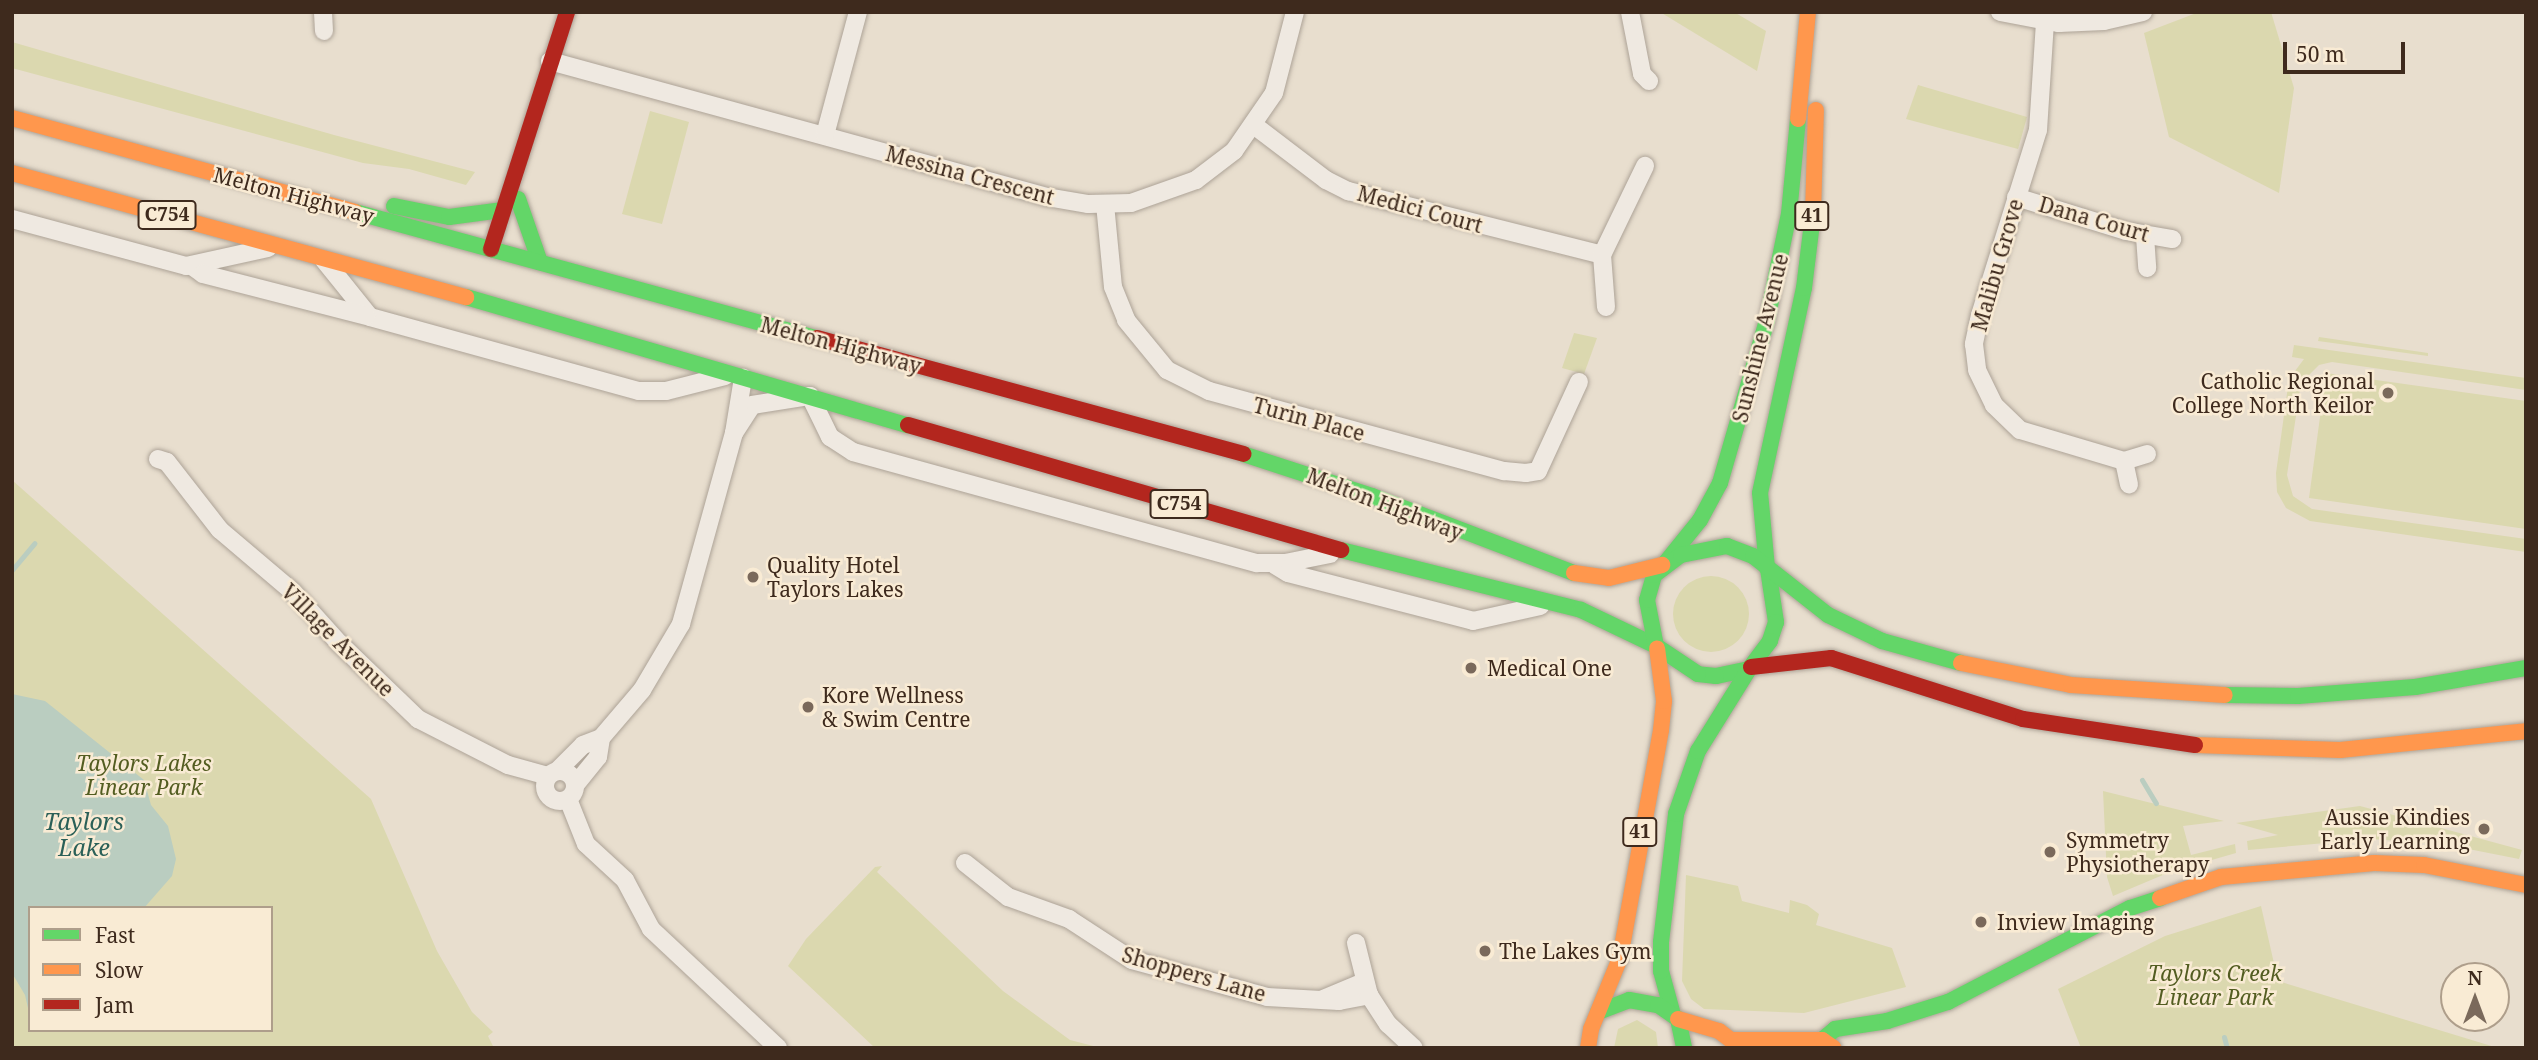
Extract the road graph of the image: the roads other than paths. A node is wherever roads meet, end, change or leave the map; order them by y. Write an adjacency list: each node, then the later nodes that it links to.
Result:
1 (323, 12): 10 (street)
2 (567, 12): 12 (main road)
3 (858, 12): 16 (street)
4 (1295, 12): 15 (street, Messina Crescent)
5 (1630, 12): 13 (street)
6 (1808, 12): 47 (main road, Sunshine Avenue / 41)
7 (2000, 12): 9 (street)
8 (2143, 12): 9 (street)
9 (2045, 22): 21 (street, Malibu Grove)
10 (324, 31)
11 (1823, 37): 48 (main road, Sunshine Avenue / 41)
12 (550, 61): 16 (street, Messina Crescent); 17 (main road)
13 (1649, 81)
14 (12, 118): 20 (main road, Melton Highway / C754)
15 (1255, 127): 23 (street, Messina Crescent); 29 (street, Medici Court)
16 (825, 135): 23 (street, Messina Crescent)
17 (521, 164): 22 (main road); 24 (main road)
18 (1645, 166): 29 (street)
19 (12, 173): 28 (main road, C754)
20 (299, 196): 24 (main road); 30 (main road, Melton Highway / C754)
21 (2016, 197): 26 (street, Dana Court); 43 (street, Malibu Grove)
22 (518, 199): 30 (main road); 32 (main road)
23 (1105, 204): 38 (street, Turin Place)
24 (502, 210): 30 (main road)
25 (12, 219): 33 (street)
26 (2145, 236): 27 (street, Dana Court); 34 (street)
27 (2172, 239)
28 (278, 245): 31 (main road, C754); 33 (street)
29 (1602, 255): 35 (street)
30 (495, 257): 32 (main road, Melton Highway / C754)
31 (322, 258): 36 (street); 37 (main road, C754)
32 (540, 262): 47 (main road, Melton Highway / C754)
33 (193, 267): 36 (street)
34 (2147, 268)
35 (1606, 307)
36 (370, 317): 37 (street)
37 (738, 376): 39 (main road, C754); 40 (street)
38 (1579, 382)
39 (810, 396): 40 (street); 45 (main road, C754); 46 (street)
40 (734, 433): 54 (street)
41 (2147, 454): 43 (street)
42 (158, 458): 55 (street, Village Avenue)
43 (2124, 461): 44 (street)
44 (2129, 484)
45 (1348, 552): 46 (street); 49 (main road, C754)
46 (1274, 564): 49 (street)
47 (1664, 564): 48 (main road); 50 (main road, 41)
48 (1767, 568): 51 (main road, 41); 52 (main road)
49 (1550, 603): 50 (main road, C754)
50 (1656, 647): 51 (main road); 64 (main road, 41)
51 (1750, 668): 53 (main road); 65 (main road, 41)
52 (2526, 668)
53 (2526, 731)
54 (601, 738): 55 (street); 56 (street)
55 (553, 773): 56 (street); 56 (street)
56 (572, 791): 71 (street)
57 (965, 863): 62 (street, Shoppers Lane)
58 (2281, 868): 59 (main road); 61 (main road); 63 (main road)
59 (2526, 885)
60 (1356, 943): 62 (street)
61 (2050, 970)
62 (1367, 989): 72 (street)
63 (1931, 1008): 66 (main road); 68 (main road)
64 (1598, 1012): 65 (main road); 69 (main road, 41)
65 (1675, 1015): 67 (main road); 73 (main road, 41)
66 (1946, 1021)
67 (1727, 1044): 68 (main road)
68 (1828, 1044)
69 (1586, 1045)
70 (1851, 1047): 74 (main road)
71 (778, 1048)
72 (1414, 1048)
73 (1684, 1048)
74 (1845, 1048)

